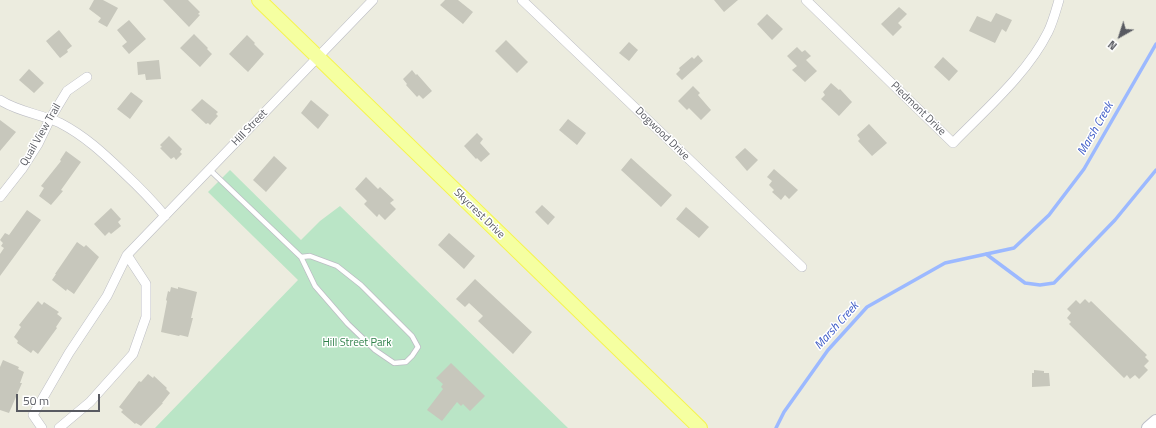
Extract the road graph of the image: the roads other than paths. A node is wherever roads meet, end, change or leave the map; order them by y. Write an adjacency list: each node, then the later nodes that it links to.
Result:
1 (259, 0): 6 (main road, Skycrest Drive)
2 (373, 0): 6 (street, Hill Street)
3 (522, 0): 15 (street, Dogwood Drive)
4 (806, 0): 5 (street, Piedmont Drive)
5 (1059, 0)
6 (318, 57): 10 (street, Hill Street); 19 (main road, Skycrest Drive)
7 (87, 78): 9 (street, Quail View Trail)
8 (0, 100): 9 (street)
9 (50, 119): 11 (street, Quail View Trail); 12 (street)
10 (210, 170): 12 (street, Hill Street); 14 (lane)
11 (0, 197)
12 (165, 216): 13 (street, Hill Street)
13 (127, 255): 17 (street, Hill Street); 18 (street)
14 (301, 257): 14 (lane)
15 (802, 268)
16 (1156, 421): 20 (main road)
17 (42, 428)
18 (59, 428)
19 (700, 428)
20 (1148, 428)

